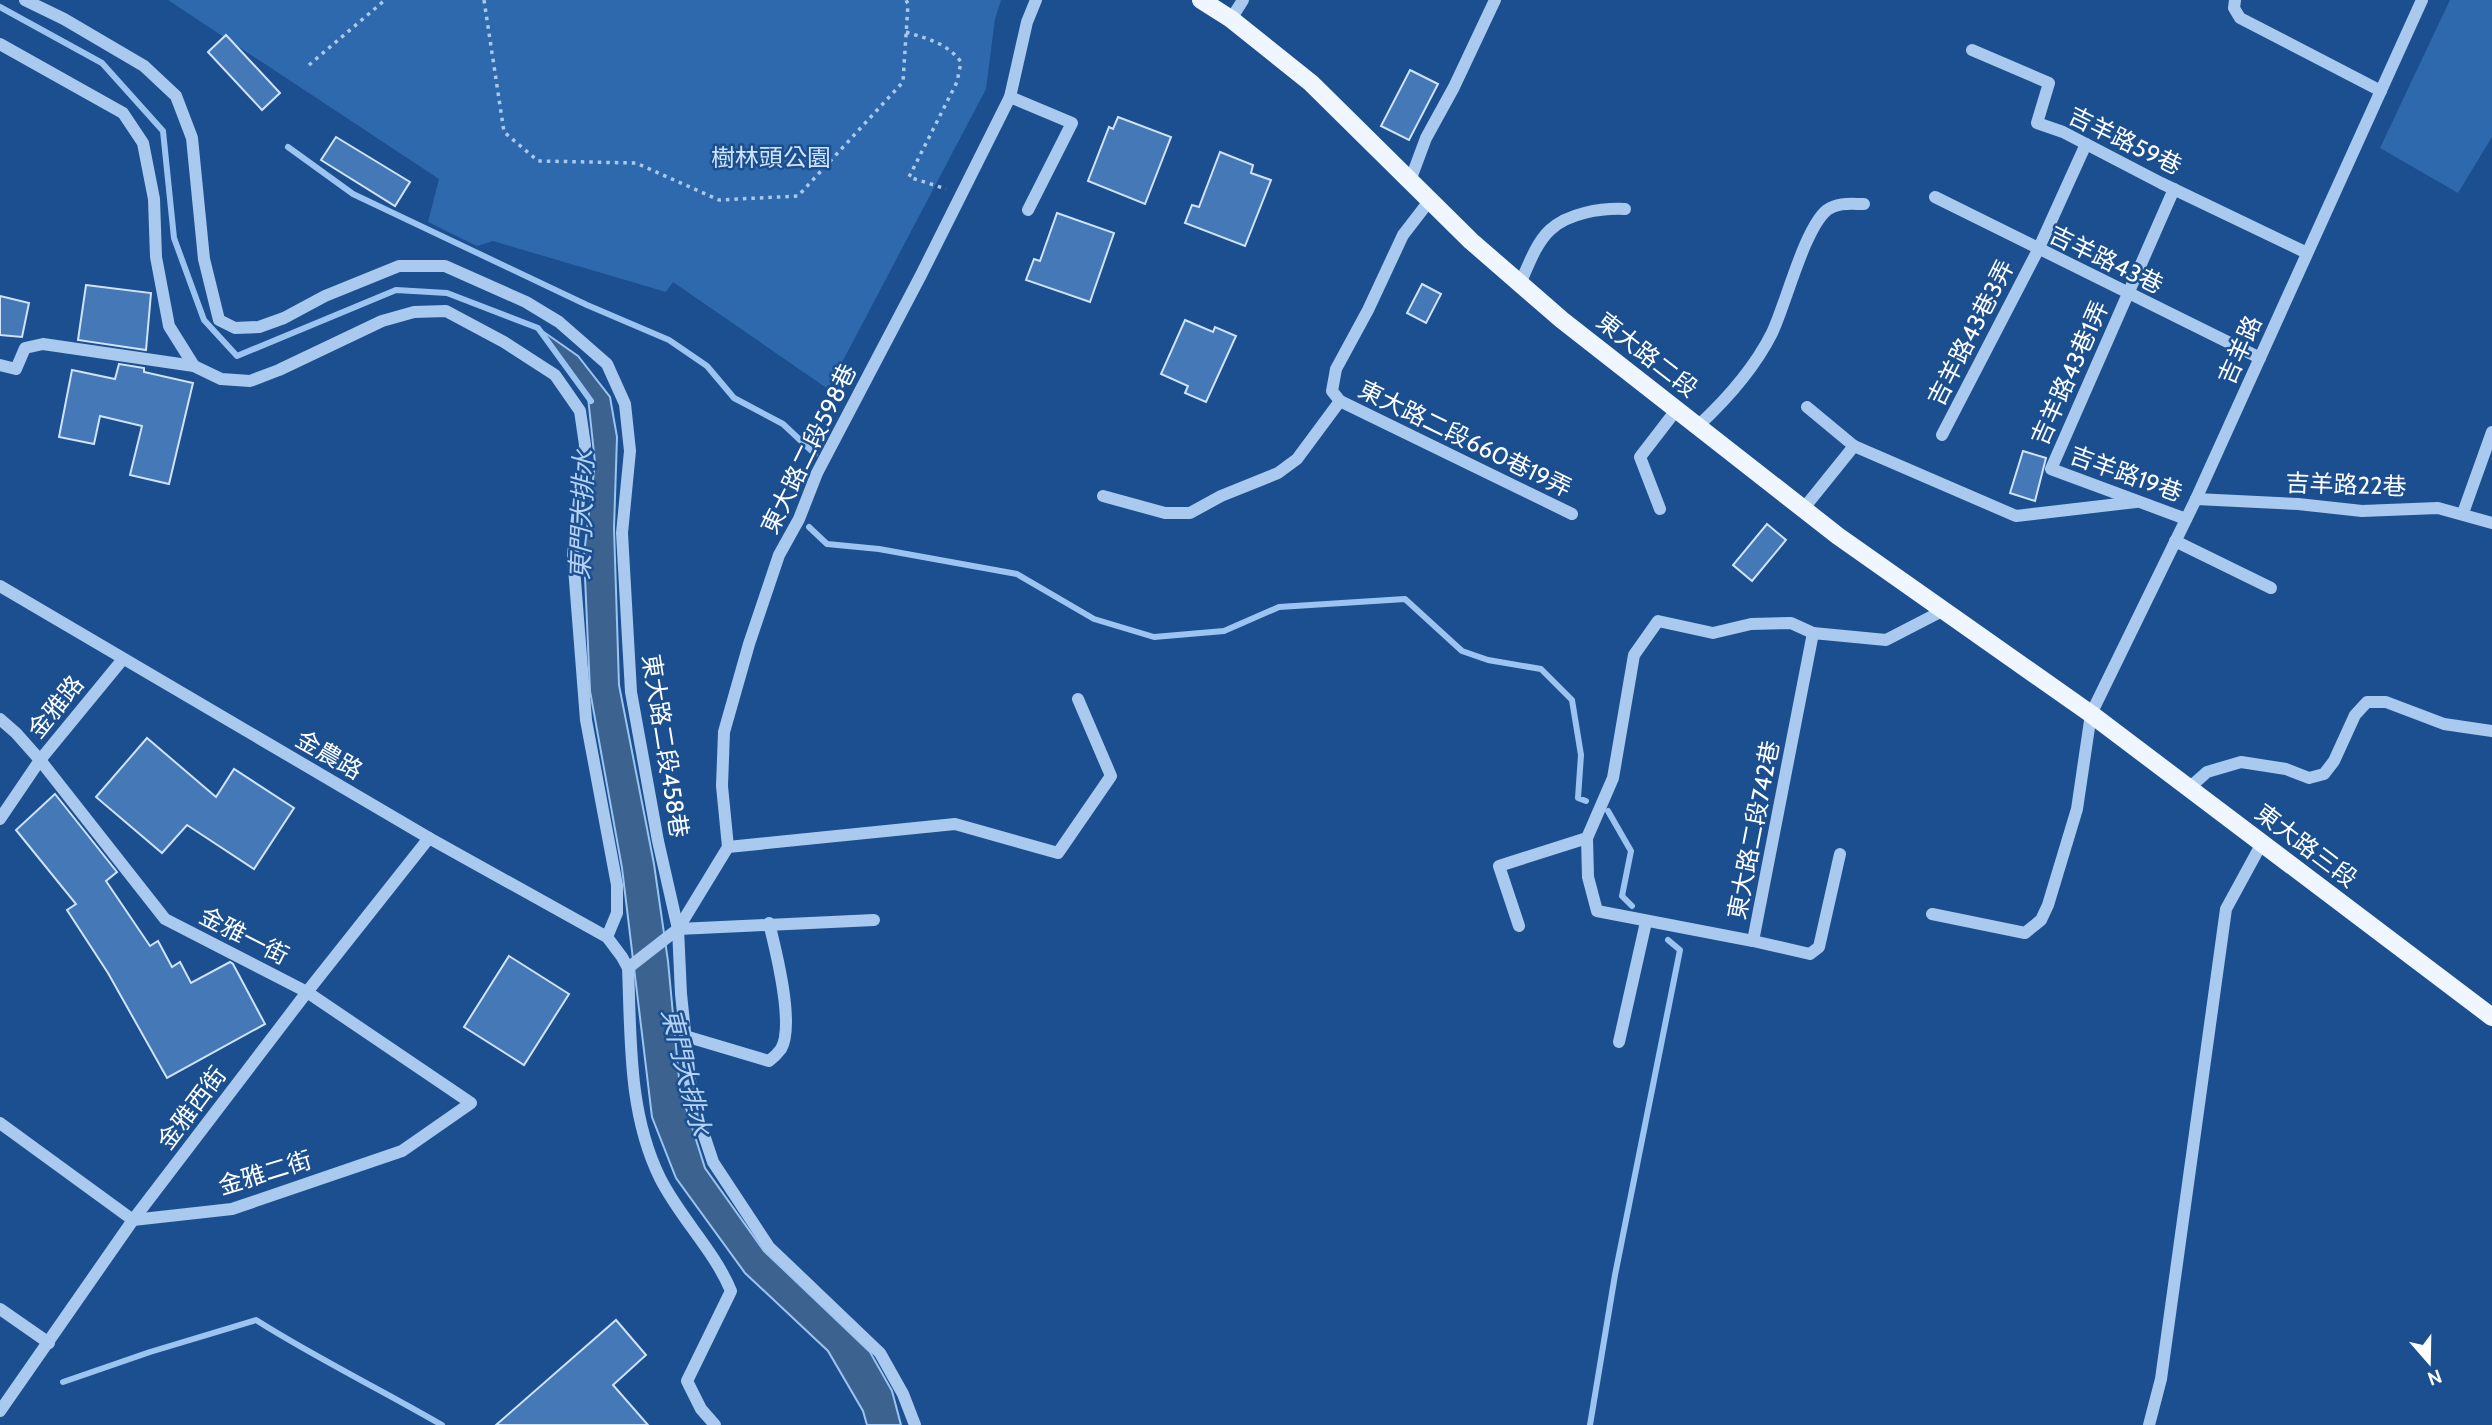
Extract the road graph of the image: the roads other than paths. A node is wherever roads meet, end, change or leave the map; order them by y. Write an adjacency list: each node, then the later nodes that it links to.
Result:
1 (24, 0): 68 (street, 東大路二段458巷)
2 (1036, 0): 12 (street, 東大路二段598巷)
3 (1201, 0): 8 (main road, 東大路二段)
4 (1243, 0): 8 (street)
5 (1495, 0): 14 (street)
6 (2235, 0): 11 (street)
7 (2422, 0): 11 (street, 吉羊路)
8 (1231, 19): 14 (main road, 東大路二段)
9 (0, 44): 27 (street)
10 (1972, 50): 13 (street, 吉羊路59巷)
11 (2381, 91): 22 (street, 吉羊路)
12 (1010, 97): 20 (street); 61 (street, 東大路二段598巷)
13 (2086, 144): 15 (street, 吉羊路59巷); 21 (street, 吉羊路43巷3弄)
14 (1410, 181): 17 (main road, 東大路二段)
15 (2174, 189): 22 (street, 吉羊路59巷); 24 (street, 吉羊路43巷1弄)
16 (1935, 197): 21 (street, 吉羊路43巷)
17 (1430, 200): 23 (main road, 東大路二段); 28 (street)
18 (1864, 204): 31 (street)
19 (1625, 209): 23 (street)
20 (1028, 210)
21 (2038, 250): 24 (street, 吉羊路43巷); 33 (street, 吉羊路43巷3弄)
22 (2308, 253): 25 (street, 吉羊路)
23 (1520, 284): 30 (main road, 東大路二段)
24 (2128, 294): 25 (street, 吉羊路43巷); 35 (street, 吉羊路43巷1弄)
25 (2260, 358): 37 (street, 吉羊路)
26 (0, 365): 27 (street)
27 (194, 366): 69 (street)
28 (1340, 401): 36 (street); 42 (street, 東大路二段660巷19弄)
29 (1807, 407): 34 (street)
30 (1677, 409): 31 (main road, 東大路二段); 40 (street)
31 (1698, 426): 39 (main road, 東大路二段)
32 (2492, 432): 41 (street)
33 (1942, 435)
34 (1854, 446): 38 (street); 39 (street)
35 (2051, 469): 38 (street, 吉羊路19巷)
36 (1103, 496)
37 (2196, 499): 41 (street, 吉羊路22巷); 43 (street, 吉羊路)
38 (2140, 501): 43 (street, 吉羊路19巷)
39 (1804, 508): 48 (main road, 東大路二段)
40 (1660, 509)
41 (2463, 513): 44 (street, 吉羊路22巷)
42 (1572, 514)
43 (2186, 519): 45 (street, 吉羊路)
44 (2492, 523)
45 (2175, 541): 47 (street); 52 (street, 吉羊路)
46 (0, 586): 50 (street, 金農路)
47 (2271, 588)
48 (1944, 610): 49 (street); 52 (main road, 東大路二段)
49 (1813, 634): 59 (street); 70 (street, 東大路二段742巷)
50 (123, 659): 55 (street, 金雅路); 58 (street, 金農路)
51 (1078, 699): 61 (street)
52 (2091, 714): 56 (main road, 東大路三段); 63 (street, 吉羊路)
53 (0, 719): 55 (street, 金雅一街)
54 (2492, 732): 56 (street)
55 (40, 760): 57 (street, 金雅路); 72 (street, 金雅一街)
56 (2189, 788): 60 (main road, 東大路三段)
57 (0, 818)
58 (429, 838): 69 (street, 金農路); 72 (street, 金雅西街)
59 (1587, 838): 65 (street, 東大路二段742巷); 67 (street)
60 (2262, 843): 73 (main road, 東大路三段); 84 (street)
61 (728, 847): 68 (street)
62 (1840, 854): 70 (street)
63 (1932, 914)
64 (874, 919): 66 (street)
65 (1646, 922): 70 (street, 東大路二段742巷); 75 (street)
66 (769, 923): 68 (street); 74 (street)
67 (1519, 926)
68 (678, 929): 71 (street); 74 (street)
69 (607, 937): 71 (street, 金農路)
70 (1753, 941)
71 (628, 968): 82 (street)
72 (307, 992): 76 (street, 金雅一街); 78 (street, 金雅西街)
73 (2492, 1017)
74 (685, 1036): 83 (street)
75 (1619, 1042)
76 (471, 1103): 78 (street, 金雅二街)
77 (0, 1123): 78 (street)
78 (133, 1220): 80 (street, 金雅西街)
79 (0, 1309): 80 (street)
80 (49, 1343): 81 (street, 金雅西街)
81 (0, 1411)
82 (715, 1425)
83 (915, 1425)
84 (2149, 1425)

